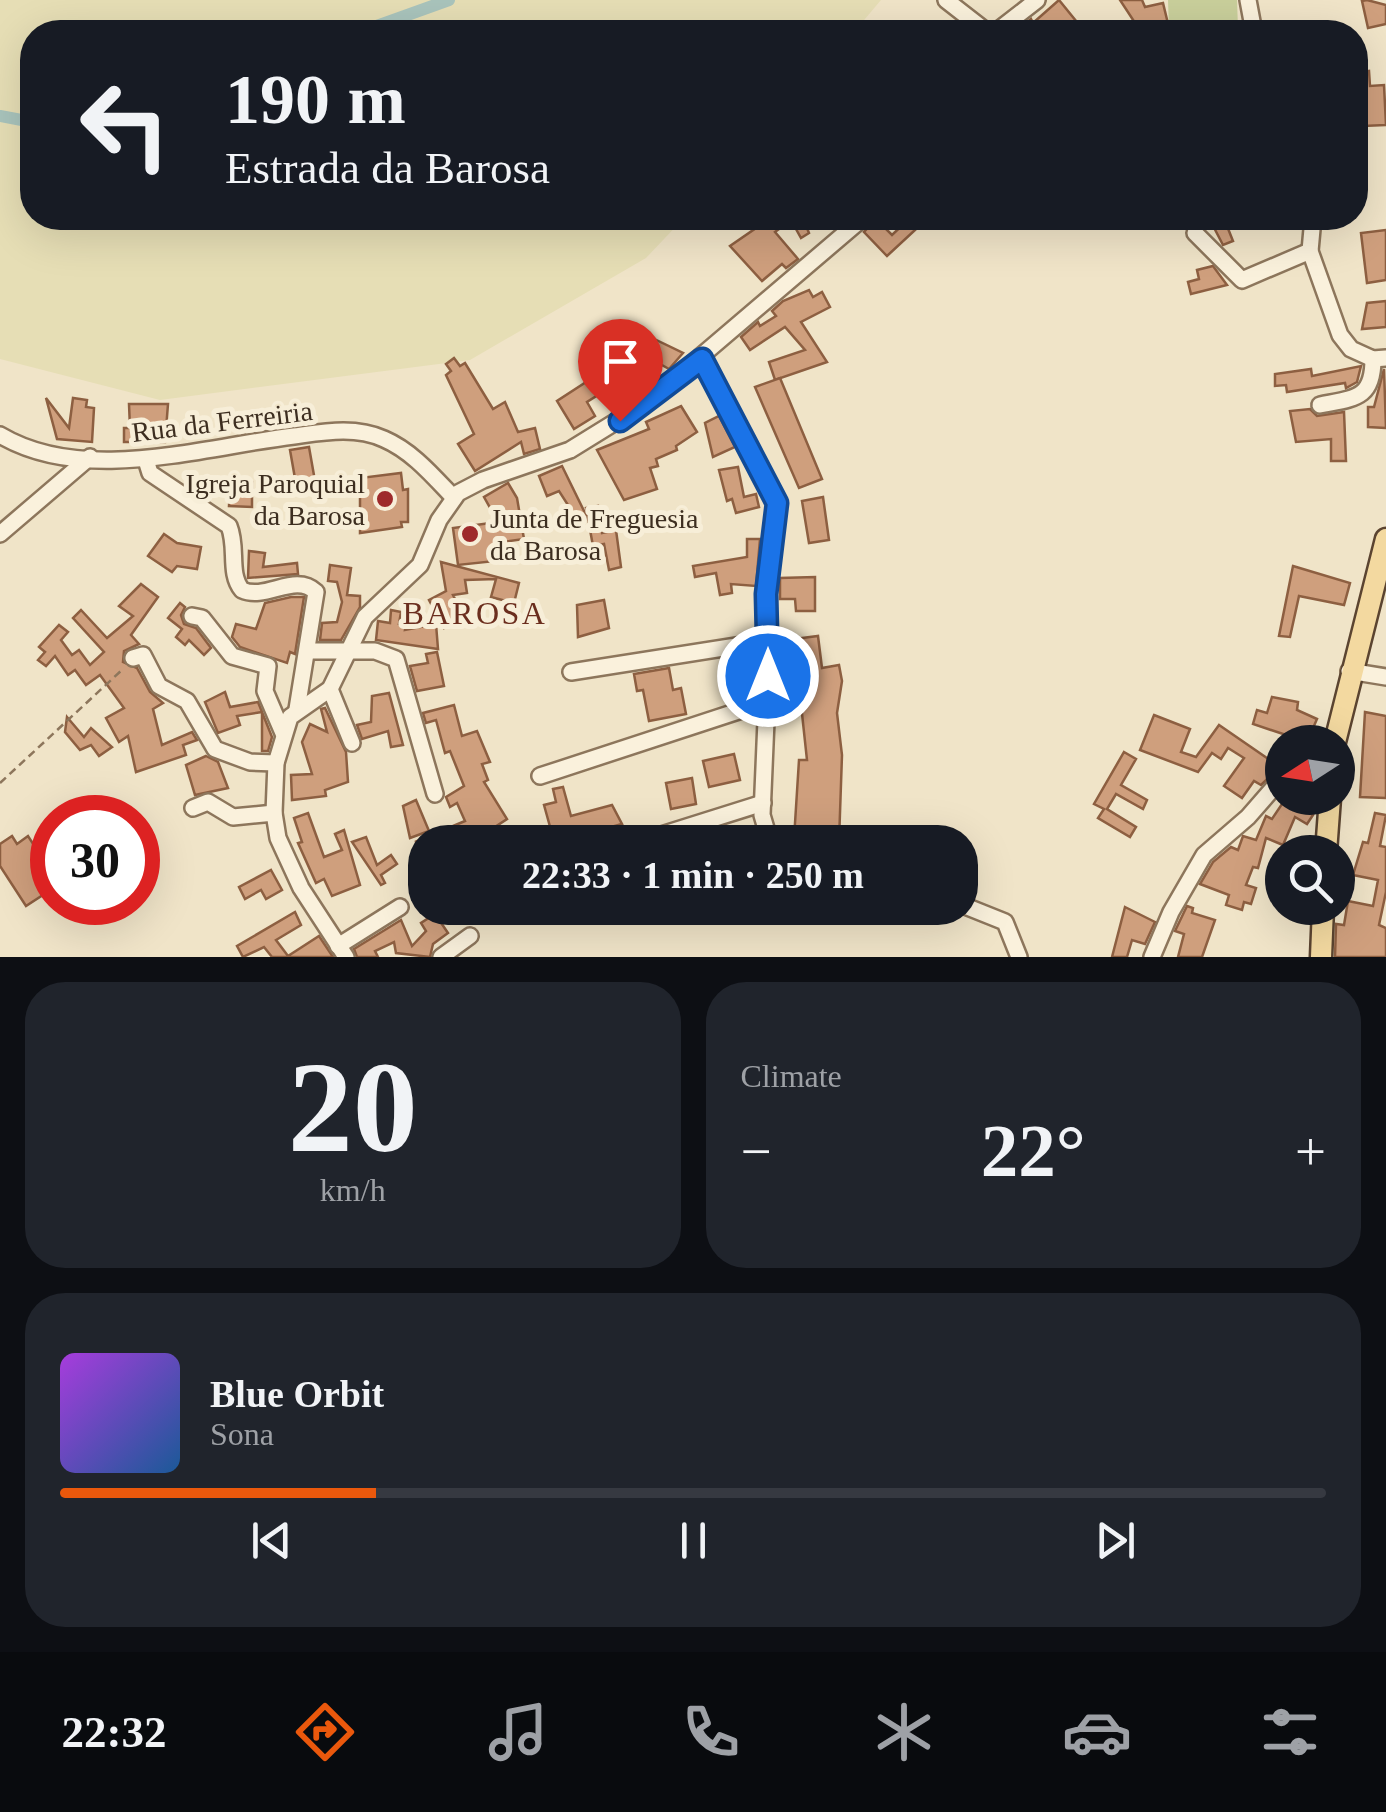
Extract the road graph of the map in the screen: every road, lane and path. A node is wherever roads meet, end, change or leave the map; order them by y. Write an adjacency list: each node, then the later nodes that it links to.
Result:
1 (946, 0): 3 (street)
2 (1038, 0): 4 (street)
3 (971, 20)
4 (1012, 20)
5 (849, 230): 9 (street)
6 (1312, 230): 8 (street)
7 (1195, 233): 8 (street)
8 (1310, 250): 10 (street)
9 (702, 359): 15 (street); 19 (street)
10 (1379, 359): 11 (street)
11 (1320, 405)
12 (0, 434): 13 (street, Rua da Ferreiria)
13 (90, 458): 14 (street, Rua da Ferreiria); 16 (street)
14 (146, 460): 15 (street, Rua da Ferreiria); 20 (street)
15 (454, 498): 21 (street)
16 (0, 534)
17 (1386, 539): 23 (main road)
18 (192, 616): 30 (street)
19 (768, 642): 24 (street); 27 (street)
20 (308, 650): 21 (street); 28 (street)
21 (348, 653): 26 (street); 35 (street)
22 (133, 658): 32 (street); 34 (path)
23 (1349, 671): 25 (street); 29 (main road)
24 (571, 672)
25 (1386, 677)
26 (330, 689): 28 (street); 31 (street)
27 (766, 702): 33 (street); 37 (street)
28 (296, 710): 30 (street)
29 (1338, 725)
30 (283, 733): 32 (street)
31 (352, 742)
32 (276, 763): 39 (street)
33 (540, 776)
34 (0, 784)
35 (435, 794)
36 (1265, 798): 51 (street)
37 (763, 803): 40 (street); 41 (street)
38 (193, 808): 39 (street)
39 (274, 813): 43 (street)
40 (693, 825)
41 (767, 825)
42 (312, 866): 43 (street)
43 (295, 876): 48 (street)
44 (400, 906): 48 (street)
45 (978, 911): 50 (street)
46 (1322, 925): 52 (main road)
47 (470, 936): 49 (street)
48 (342, 951)
49 (442, 957)
50 (1020, 957)
51 (1152, 957)
52 (1321, 957)

